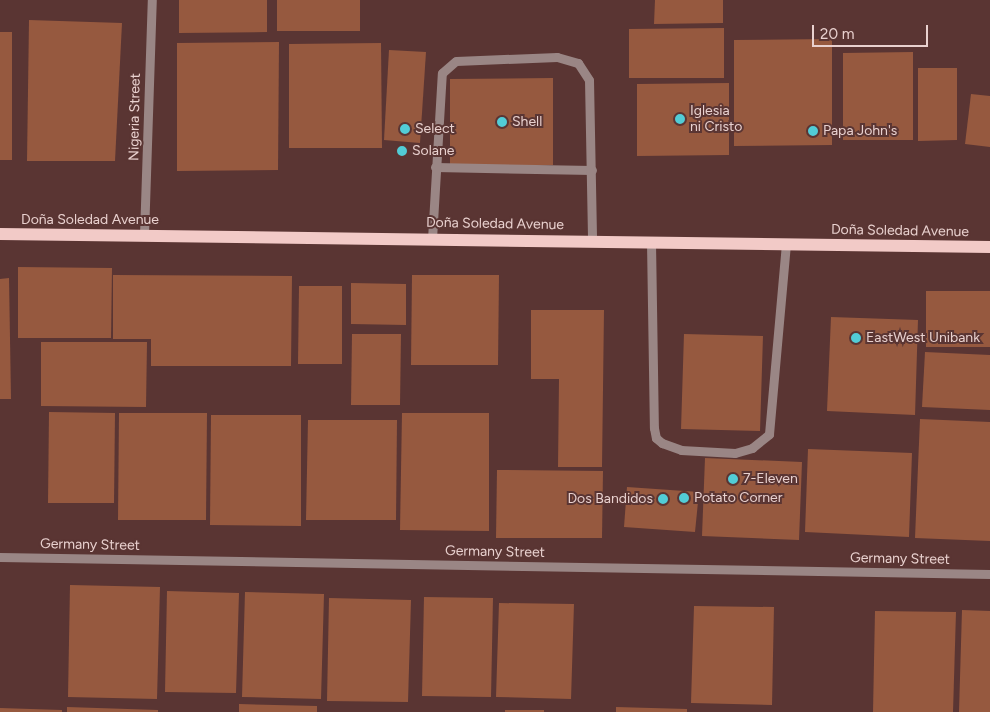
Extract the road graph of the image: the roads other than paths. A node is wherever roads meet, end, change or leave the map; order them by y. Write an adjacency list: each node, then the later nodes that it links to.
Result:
1 (152, 0): 5 (street, Nigeria Street)
2 (435, 167): 3 (street); 3 (street); 6 (street)
3 (592, 170): 7 (street)
4 (0, 234): 5 (main road, Doña Soledad Avenue)
5 (144, 235): 6 (main road, Doña Soledad Avenue)
6 (432, 238): 7 (main road, Doña Soledad Avenue)
7 (592, 241): 8 (main road, Doña Soledad Avenue)
8 (651, 242): 9 (main road, Doña Soledad Avenue); 9 (street)
9 (786, 245): 10 (main road, Doña Soledad Avenue)
10 (990, 247)
11 (0, 557): 12 (street, Germany Street)
12 (990, 574)

